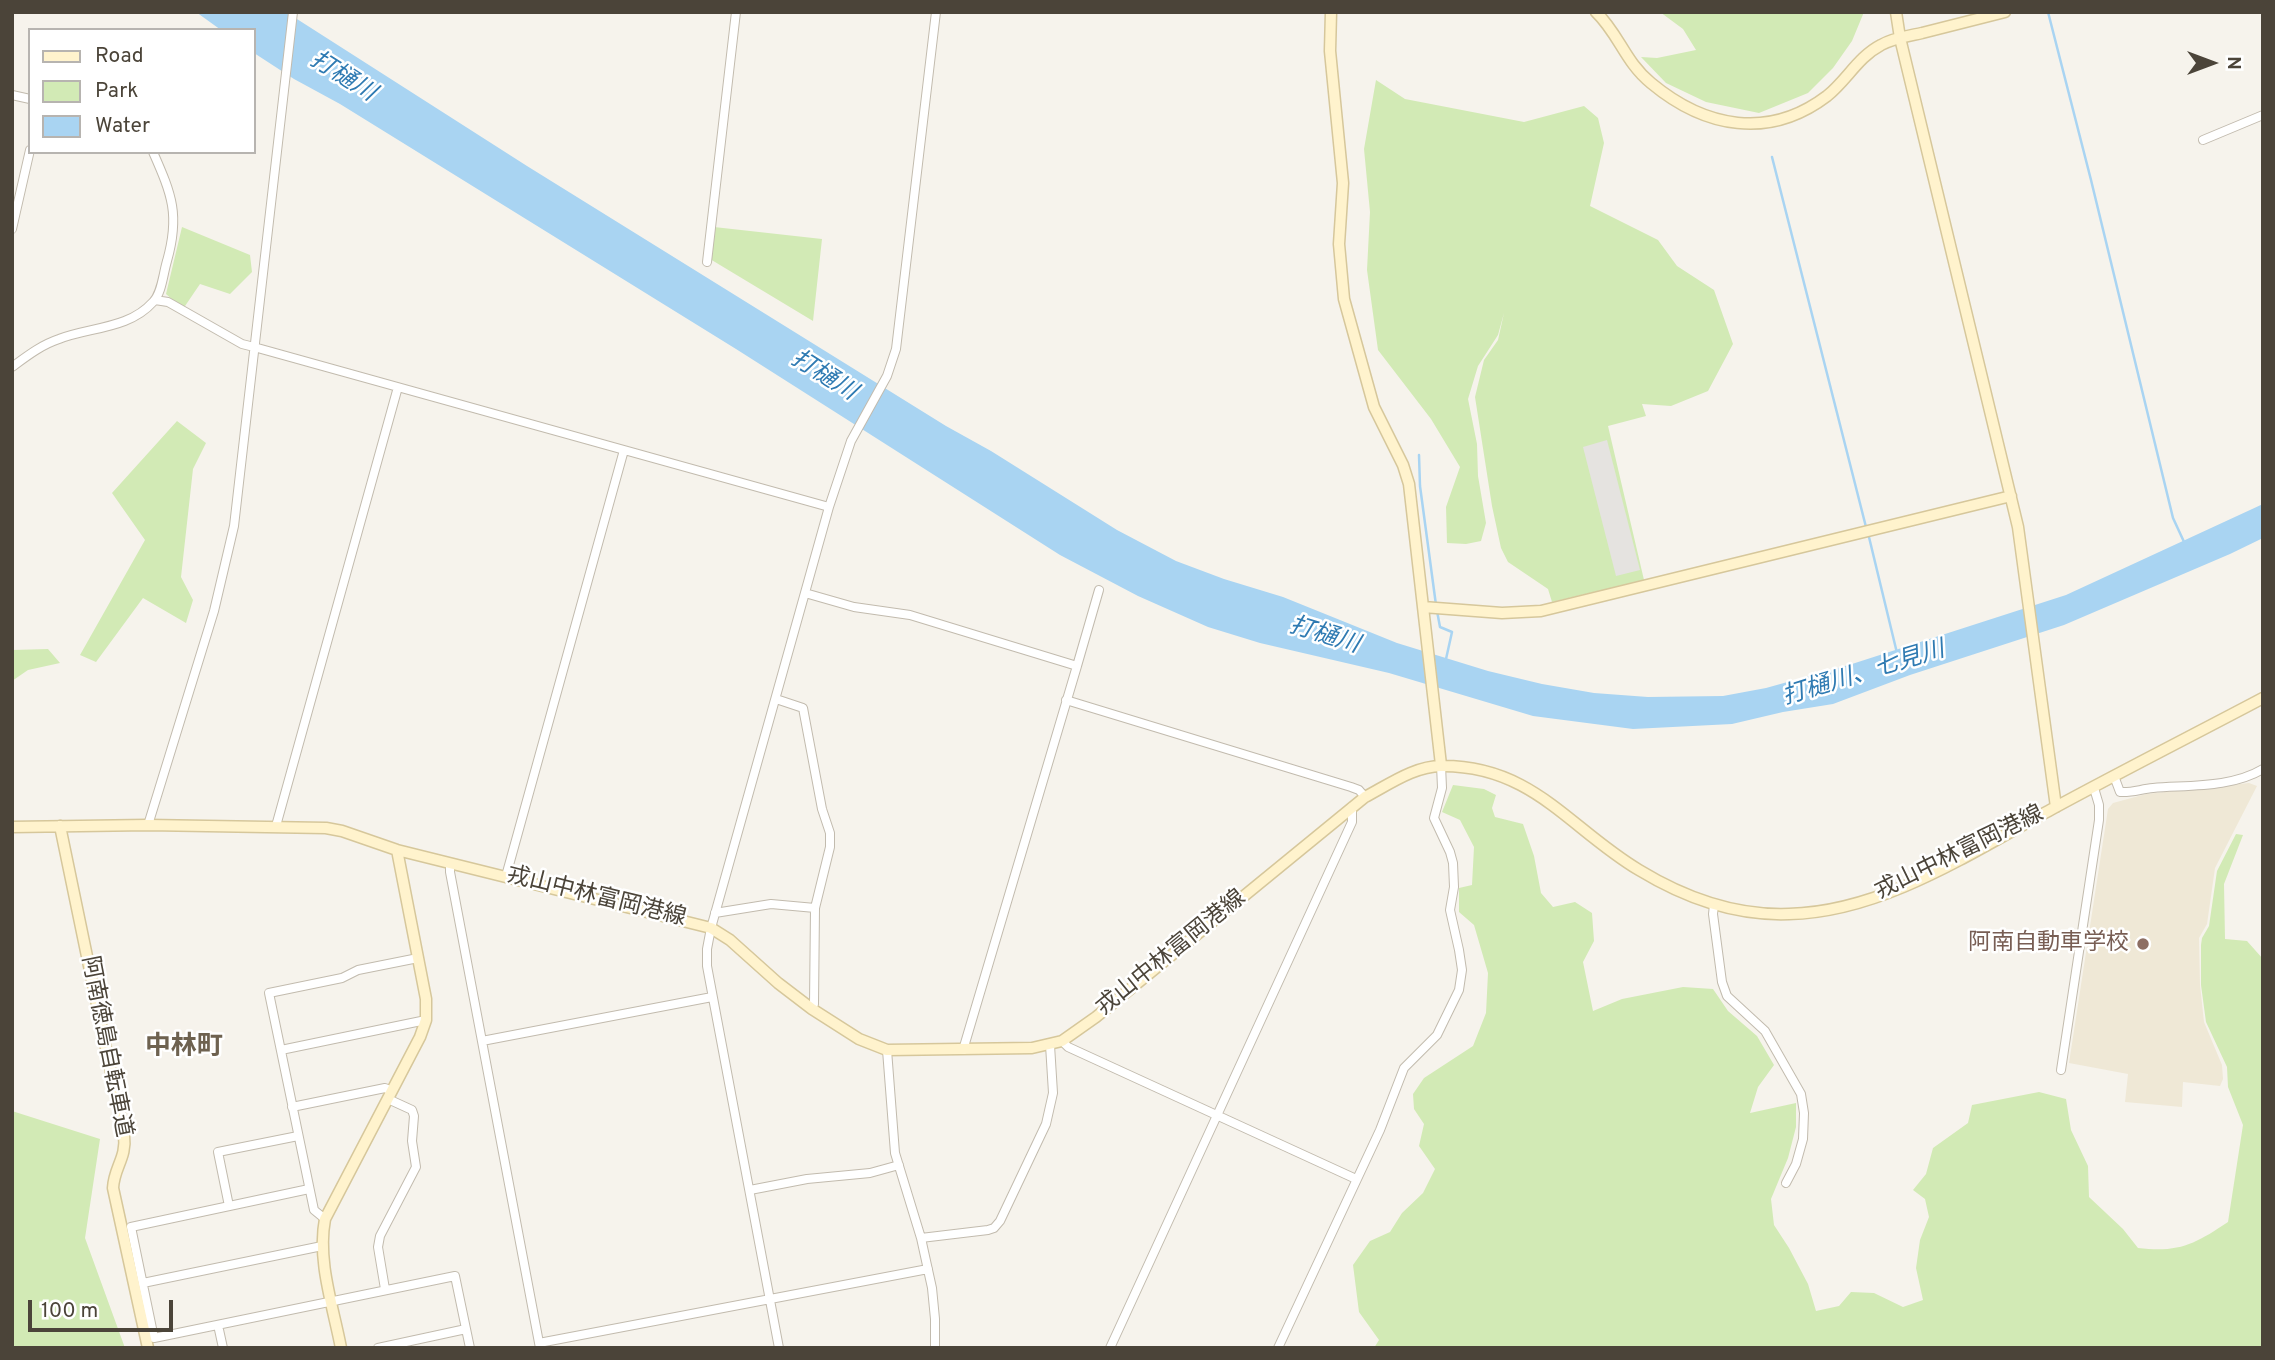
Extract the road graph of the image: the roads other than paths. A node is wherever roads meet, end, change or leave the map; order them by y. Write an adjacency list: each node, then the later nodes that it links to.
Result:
1 (293, 12): 16 (street)
2 (736, 12): 14 (street)
3 (936, 12): 21 (street)
4 (1331, 12): 24 (street)
5 (1597, 12): 8 (street)
6 (1896, 12): 8 (street)
7 (2005, 12): 8 (street)
8 (1900, 38): 20 (street)
9 (2263, 116): 10 (street)
10 (2203, 139)
11 (29, 154): 13 (street)
12 (154, 154): 15 (street)
13 (12, 229)
14 (707, 261)
15 (155, 300): 16 (street); 17 (street)
16 (254, 347): 18 (street); 36 (street)
17 (12, 367)
18 (398, 387): 19 (street); 38 (street)
19 (624, 450): 21 (street); 42 (street)
20 (2011, 496): 24 (street); 35 (street)
21 (829, 507): 23 (street)
22 (1100, 590): 25 (street)
23 (805, 593): 25 (street); 27 (street)
24 (1423, 607): 29 (street)
25 (1077, 666): 28 (street)
26 (2263, 698): 31 (street, 戎山中林富岡港線)
27 (776, 699): 44 (street); 45 (street)
28 (1066, 700): 33 (street); 56 (street)
29 (1441, 765): 33 (street, 戎山中林富岡港線); 43 (street, 戎山中林富岡港線); 63 (street)
30 (2263, 769): 31 (street)
31 (2114, 776): 32 (street, 戎山中林富岡港線)
32 (2094, 788): 35 (street, 戎山中林富岡港線); 57 (street)
33 (1365, 797): 34 (street, 戎山中林富岡港線)
34 (1352, 807): 52 (street, 戎山中林富岡港線); 60 (street)
35 (2056, 807): 43 (street, 戎山中林富岡港線)
36 (148, 825): 37 (street, 戎山中林富岡港線); 38 (street, 戎山中林富岡港線)
37 (60, 826): 39 (street, 戎山中林富岡港線); 79 (street, 阿南徳島自転車道)
38 (276, 826): 40 (street, 戎山中林富岡港線)
39 (12, 827)
40 (397, 850): 41 (street, 戎山中林富岡港線); 47 (street)
41 (450, 863): 42 (street, 戎山中林富岡港線); 51 (street)
42 (506, 876): 46 (street, 戎山中林富岡港線)
43 (1714, 905): 64 (street)
44 (815, 908): 45 (street); 49 (street)
45 (715, 913): 46 (street)
46 (711, 928): 48 (street); 49 (street, 戎山中林富岡港線)
47 (418, 958): 50 (street); 54 (street)
48 (712, 997): 51 (street); 66 (street)
49 (812, 1009): 55 (street, 戎山中林富岡港線)
50 (426, 1020): 54 (street); 58 (street)
51 (482, 1041): 78 (street)
52 (1062, 1041): 53 (street, 戎山中林富岡港線); 60 (street)
53 (1050, 1045): 56 (street, 戎山中林富岡港線); 69 (street)
54 (281, 1050): 59 (street)
55 (887, 1050): 56 (street, 戎山中林富岡港線); 62 (street)
56 (963, 1050)
57 (2061, 1070)
58 (390, 1095): 59 (street); 68 (street); 73 (street)
59 (292, 1107): 61 (street)
60 (1215, 1115): 63 (street); 86 (street)
61 (298, 1136): 65 (street); 67 (street)
62 (899, 1165): 66 (street); 69 (street)
63 (1356, 1179): 87 (street)
64 (1786, 1183)
65 (309, 1189): 67 (street); 68 (street)
66 (750, 1190): 74 (street)
67 (229, 1206): 72 (street)
68 (326, 1219): 70 (street)
69 (921, 1238): 71 (street)
70 (322, 1246): 72 (street); 75 (street)
71 (928, 1269): 74 (street); 85 (street)
72 (143, 1283): 76 (street)
73 (385, 1289): 75 (street); 77 (street)
74 (770, 1300): 78 (street); 84 (street)
75 (332, 1302): 76 (street); 81 (street)
76 (218, 1325): 80 (street)
77 (466, 1329): 82 (street); 83 (street)
78 (539, 1345)
79 (148, 1348)
80 (223, 1348)
81 (341, 1348)
82 (378, 1348)
83 (470, 1348)
84 (779, 1348)
85 (936, 1348)
86 (1110, 1348)
87 (1278, 1348)

